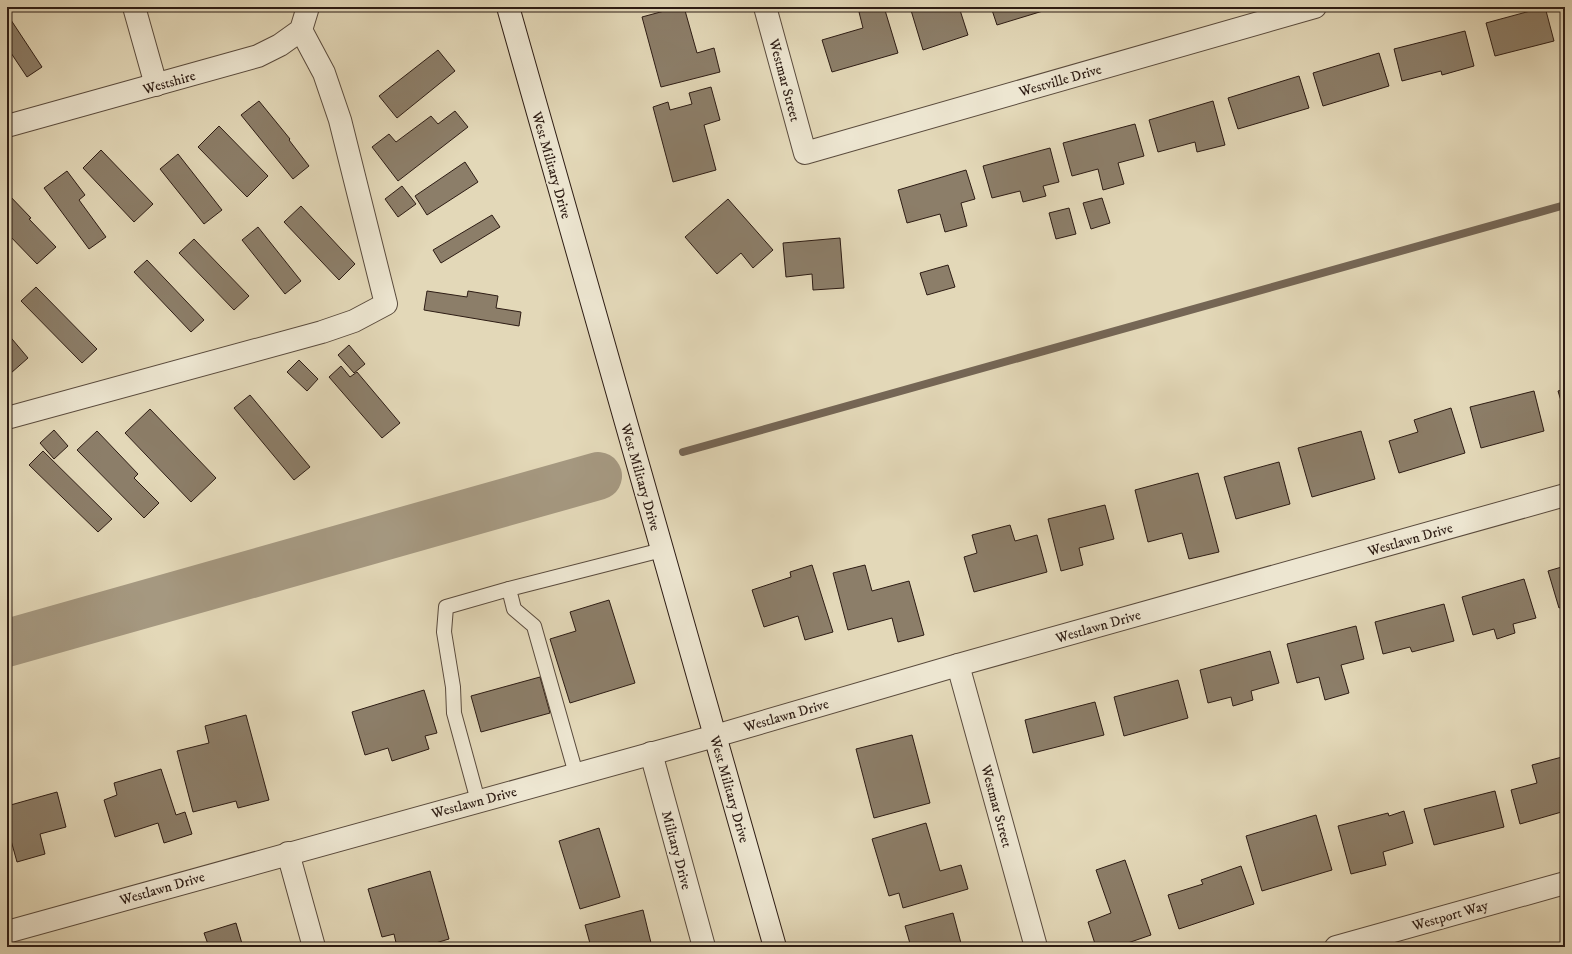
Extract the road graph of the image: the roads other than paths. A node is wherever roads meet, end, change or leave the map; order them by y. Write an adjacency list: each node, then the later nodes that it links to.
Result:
1 (134, 7): 7 (street)
2 (308, 7): 6 (street)
3 (508, 7): 12 (street, West Military Drive)
4 (765, 7): 9 (street, Westmar Street)
5 (1315, 7): 9 (street, Westville Drive)
6 (301, 30): 7 (street, Westshire); 10 (street)
7 (156, 85): 8 (street, Westshire)
8 (7, 126)
9 (805, 153)
10 (7, 418)
11 (1565, 495): 14 (street, Westlawn Drive)
12 (662, 550): 13 (lane); 15 (street, West Military Drive)
13 (509, 589): 17 (lane); 18 (lane)
14 (958, 665): 15 (street, Westlawn Drive); 25 (street, Westmar Street)
15 (715, 736): 16 (street, Westlawn Drive); 24 (street, West Military Drive)
16 (651, 753): 17 (street, Westlawn Drive); 23 (street, Military Drive)
17 (576, 774): 18 (street, Westlawn Drive)
18 (478, 801): 19 (street, Westlawn Drive)
19 (288, 853): 21 (street, Westlawn Drive); 22 (street)
20 (1565, 883): 26 (street, Westport Way)
21 (7, 932)
22 (314, 947)
23 (704, 947)
24 (775, 947)
25 (1036, 947)
26 (1336, 947)

